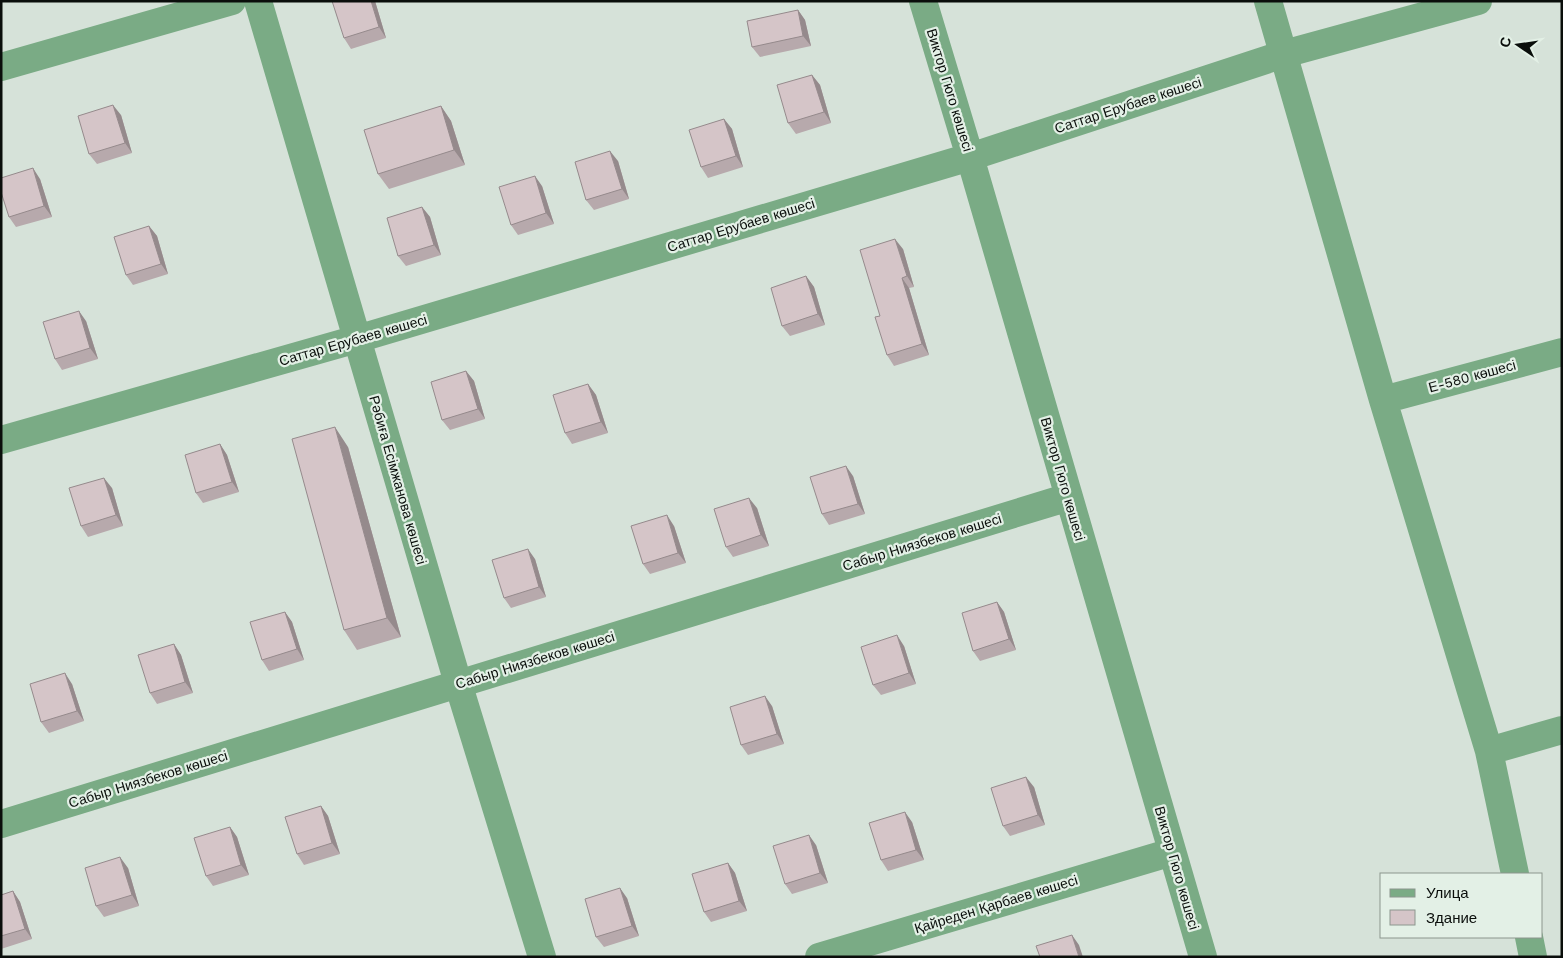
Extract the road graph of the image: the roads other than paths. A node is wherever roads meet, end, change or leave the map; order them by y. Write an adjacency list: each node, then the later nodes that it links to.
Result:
1 (232, 1): 7 (street)
2 (258, 1): 9 (street, Рәбиға Есімжанова көшесі)
3 (923, 1): 8 (street, Виктор Гюго көшесі)
4 (1268, 1): 6 (street)
5 (1478, 1): 6 (street, Саттар Ерубаев көшесі)
6 (1284, 54): 8 (street, Саттар Ерубаев көшесі); 11 (street)
7 (1, 67)
8 (970, 157): 9 (street, Саттар Ерубаев көшесі); 13 (street, Виктор Гюго көшесі)
9 (357, 339): 12 (street, Саттар Ерубаев көшесі); 14 (street, Рәбиға Есімжанова көшесі)
10 (1562, 352): 11 (street, Е-580 көшесі)
11 (1383, 400): 16 (street)
12 (1, 440)
13 (1069, 497): 14 (street, Сабыр Ниязбеков көшесі); 18 (street, Виктор Гюго көшесі)
14 (458, 684): 17 (street, Сабыр Ниязбеков көшесі); 21 (street, Рәбиға Есімжанова көшесі)
15 (1562, 730): 16 (street)
16 (1489, 751): 19 (street)
17 (1, 824)
18 (1172, 852): 22 (street, Қайреден Қарбаев көшесі); 23 (street, Виктор Гюго көшесі)
19 (1515, 873)
20 (1529, 938): 24 (street)
21 (542, 957)
22 (819, 957)
23 (1203, 957)
24 (1533, 957)

